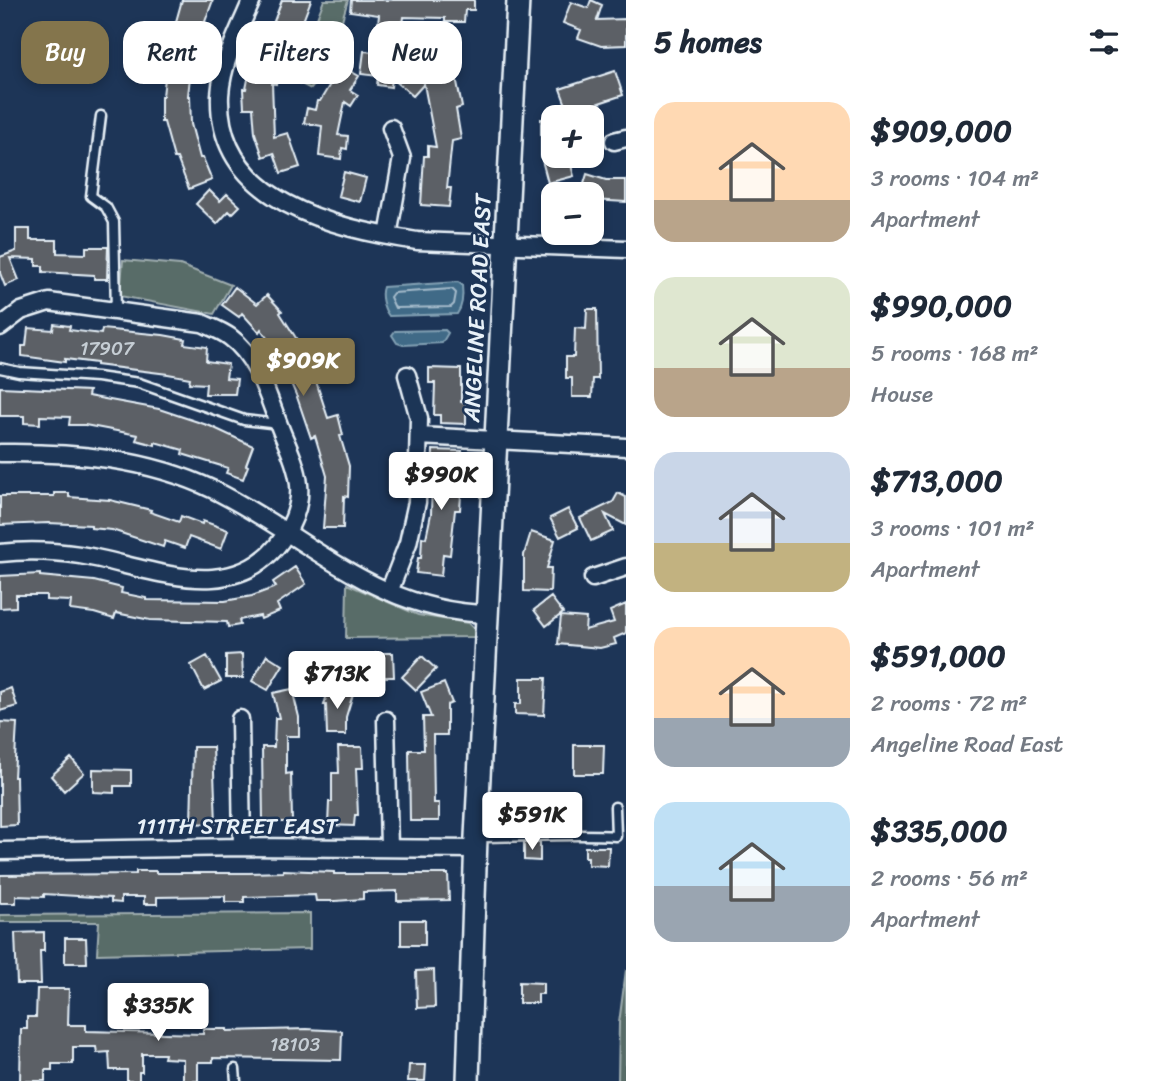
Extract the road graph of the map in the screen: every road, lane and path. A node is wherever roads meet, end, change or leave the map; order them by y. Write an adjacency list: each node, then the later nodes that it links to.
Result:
1 (252, 0): 5 (street)
2 (518, 0): 6 (street, ANGELINE ROAD EAST)
3 (101, 116): 8 (lane)
4 (391, 128): 5 (street)
5 (388, 236): 6 (street)
6 (507, 245): 7 (street); 14 (street, ANGELINE ROAD EAST)
7 (626, 249)
8 (116, 310): 9 (street); 12 (street)
9 (0, 327)
10 (0, 368): 12 (lane)
11 (407, 375): 13 (street)
12 (279, 424): 17 (street)
13 (419, 436): 14 (street); 21 (street)
14 (497, 439): 15 (street); 22 (street, ANGELINE ROAD EAST)
15 (626, 447)
16 (0, 453): 17 (street)
17 (287, 533): 18 (street); 21 (street)
18 (0, 553)
19 (626, 567): 20 (street)
20 (593, 578)
21 (389, 592): 22 (street)
22 (488, 614): 26 (street, ANGELINE ROAD EAST)
23 (240, 719): 27 (street)
24 (386, 720): 28 (street)
25 (615, 807): 26 (lane)
26 (475, 843): 28 (street, 111TH STREET EAST); 32 (street, ANGELINE ROAD EAST)
27 (242, 847): 28 (street, 111TH STREET EAST); 29 (street, 111TH STREET EAST)
28 (389, 848)
29 (0, 851)
30 (235, 1069): 31 (lane)
31 (236, 1081)
32 (468, 1081)

